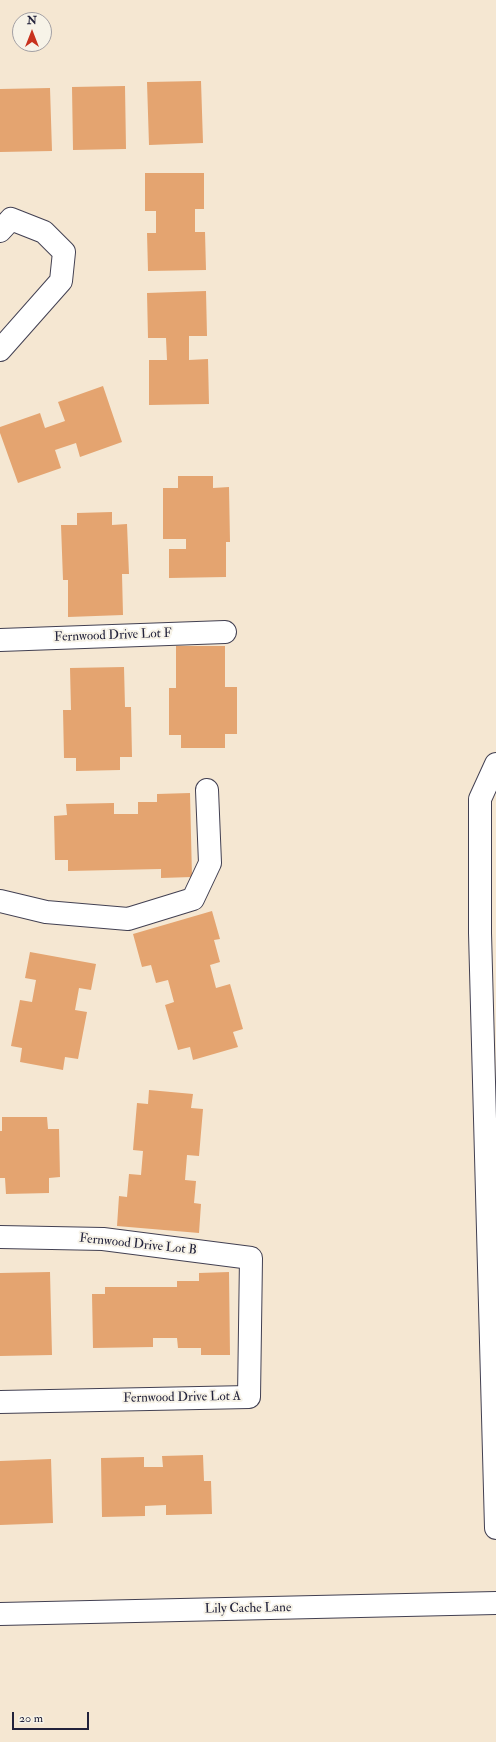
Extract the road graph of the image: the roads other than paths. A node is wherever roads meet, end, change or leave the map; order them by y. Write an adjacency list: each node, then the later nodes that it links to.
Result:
1 (0, 231): 2 (street)
2 (0, 350)
3 (225, 632): 4 (street, Fernwood Drive Lot F)
4 (0, 640)
5 (496, 764): 11 (street)
6 (207, 790): 7 (street)
7 (0, 901)
8 (0, 1237): 9 (street, Fernwood Drive Lot B)
9 (251, 1258): 10 (street, Fernwood Drive Lot A)
10 (0, 1402)
11 (496, 1528)
12 (496, 1603): 13 (street, Lily Cache Lane)
13 (0, 1614)

